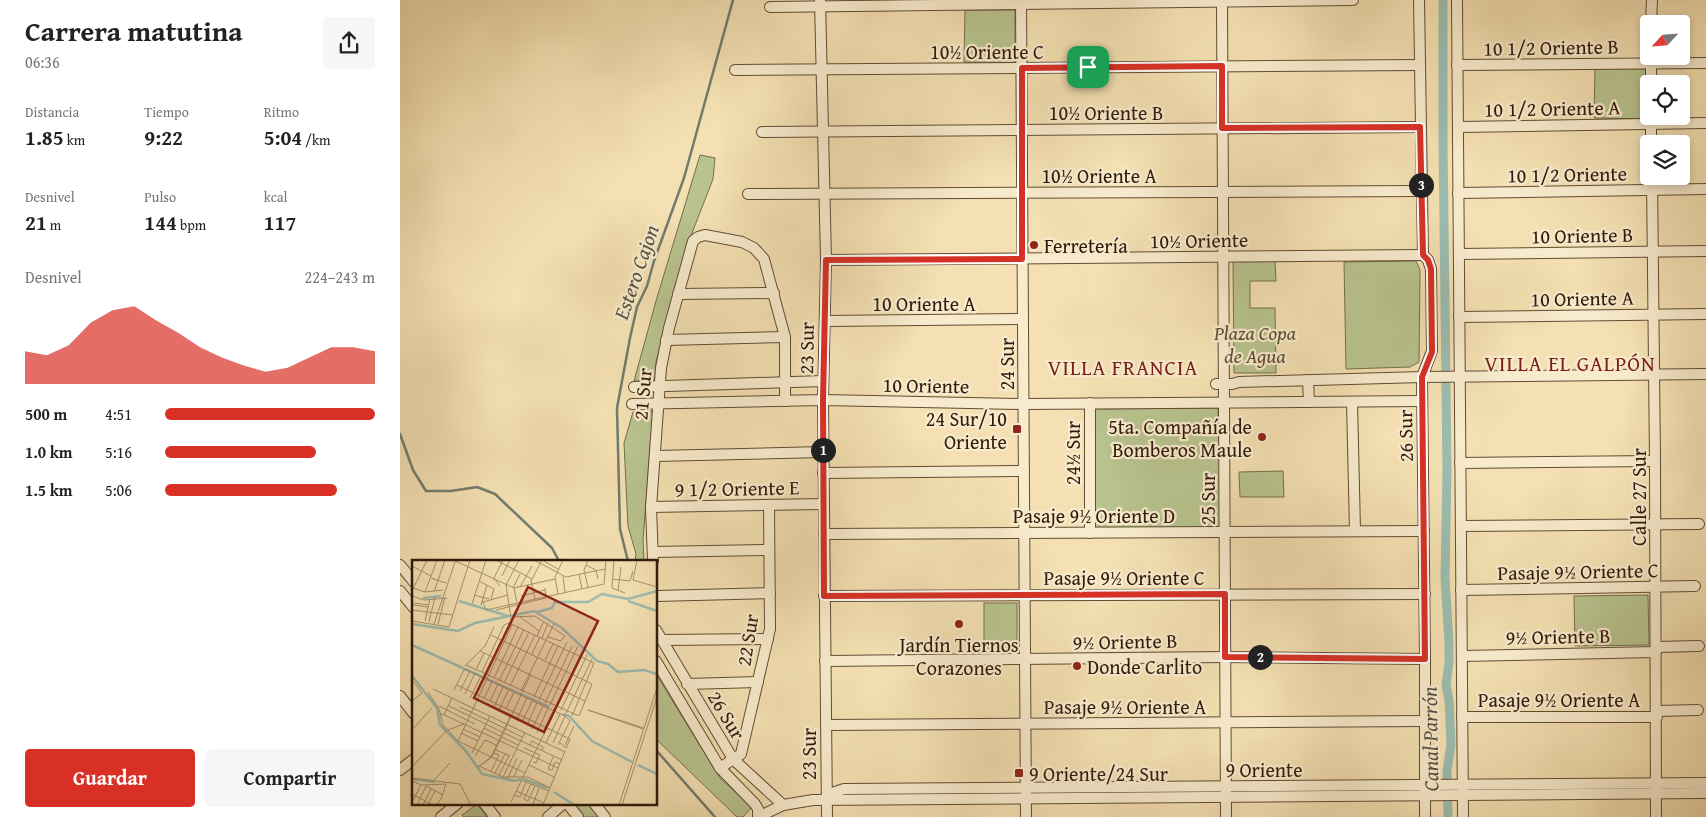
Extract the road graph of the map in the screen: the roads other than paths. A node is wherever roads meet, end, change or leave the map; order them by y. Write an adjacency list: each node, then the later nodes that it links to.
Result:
1 (1353, 0): 5 (street)
2 (1419, 0): 13 (street, 26 Sur)
3 (1457, 0): 14 (street)
4 (1652, 0): 9 (street)
5 (1222, 1): 6 (street); 15 (street, 25 Sur)
6 (1021, 2): 7 (street); 16 (street, 24 Sur)
7 (820, 3): 8 (street); 17 (street, 23 Sur)
8 (770, 7)
9 (1652, 15)
10 (1640, 60): 14 (street, 10 1/2 Oriente B)
11 (1690, 62): 12 (street, 10 1/2 Oriente B)
12 (1706, 63)
13 (1420, 65): 15 (street, 10½ Oriente C); 22 (street, 26 Sur)
14 (1457, 65): 23 (street)
15 (1222, 66): 16 (street, 10½ Oriente C); 24 (street, 25 Sur)
16 (1022, 68): 17 (street, 10½ Oriente C); 25 (street, 24 Sur)
17 (822, 69): 18 (street, 10½ Oriente C); 26 (street, 23 Sur)
18 (735, 70)
19 (1640, 120): 23 (street, 10 1/2 Oriente A)
20 (1690, 121): 21 (street, 10 1/2 Oriente A)
21 (1706, 122)
22 (1420, 127): 24 (street, 10½ Oriente B); 31 (street, 26 Sur)
23 (1458, 127): 35 (street)
24 (1222, 128): 25 (street, 10½ Oriente B); 32 (street, 25 Sur)
25 (1022, 130): 26 (street, 10½ Oriente B); 34 (street, 24 Sur)
26 (823, 131): 27 (street, 10½ Oriente B); 33 (street, 23 Sur)
27 (762, 132)
28 (1652, 185): 30 (street, Calle 27 Sur)
29 (1706, 189): 30 (street, 10 1/2 Oriente)
30 (1652, 190): 35 (street, 10 1/2 Oriente); 37 (street, Calle 27 Sur)
31 (1421, 191): 32 (street, 10½ Oriente A); 40 (street, 26 Sur)
32 (1223, 192): 34 (street, 10½ Oriente A); 41 (street, 25 Sur)
33 (825, 193): 34 (street, 10½ Oriente A); 36 (street, 10½ Oriente A); 43 (street, 23 Sur)
34 (1022, 193): 42 (street, 24 Sur)
35 (1458, 193): 39 (street)
36 (748, 194)
37 (1652, 252): 38 (street, 10 Oriente B); 39 (street, 10 Oriente B); 46 (street, Calle 27 Sur)
38 (1706, 252)
39 (1459, 254): 48 (street)
40 (1423, 255): 41 (street, 10½ Oriente); 55 (street, 26 Sur)
41 (1223, 257): 42 (street, 10½ Oriente); 60 (street, 25 Sur)
42 (1022, 259): 43 (street, 10½ Oriente); 49 (street, 24 Sur)
43 (826, 260): 50 (street, 23 Sur)
44 (774, 293): 45 (street); 45 (street, 21 Sur); 51 (street)
45 (678, 294): 52 (street, 21 Sur)
46 (1652, 314): 47 (street, 10 Oriente A); 48 (street, 10 Oriente A); 53 (street, Calle 27 Sur)
47 (1706, 314)
48 (1459, 317): 56 (street)
49 (1023, 320): 50 (street, 10 Oriente A); 72 (street, 24 Sur)
50 (825, 321): 59 (street, 23 Sur)
51 (785, 337): 52 (street); 58 (street)
52 (666, 340): 61 (street, 21 Sur)
53 (1654, 374): 54 (street); 56 (street); 75 (street, Calle 27 Sur)
54 (1706, 374)
55 (1422, 377): 56 (street); 57 (street); 65 (street, 26 Sur)
56 (1455, 377): 76 (street)
57 (1308, 380): 60 (street); 67 (street)
58 (786, 382): 59 (street); 61 (street); 64 (street)
59 (823, 382): 63 (street, 23 Sur)
60 (1220, 384): 66 (street, 25 Sur)
61 (660, 386): 62 (street); 71 (street, 21 Sur)
62 (634, 387)
63 (823, 400): 64 (street, 10 Oriente); 72 (street, 10 Oriente); 73 (street, 23 Sur)
64 (785, 401): 71 (street, 10 Oriente)
65 (1422, 401): 68 (street, 10 Oriente); 86 (street, 26 Sur)
66 (1224, 402): 67 (street, 10 Oriente); 69 (street, 10 Oriente); 87 (street, 25 Sur)
67 (1309, 402): 68 (street, 10 Oriente)
68 (1352, 402): 85 (street)
69 (1090, 403): 72 (street, 10 Oriente); 89 (street, 24½ Sur)
70 (632, 404): 71 (street, 10 Oriente)
71 (658, 404): 74 (street, 21 Sur)
72 (1023, 404): 77 (street, 24 Sur)
73 (823, 452): 74 (street); 78 (street, 23 Sur)
74 (655, 456): 81 (street, 21 Sur)
75 (1655, 461): 76 (street); 82 (street, Calle 27 Sur)
76 (1460, 463): 84 (street)
77 (1024, 471): 78 (street); 88 (street, 24 Sur)
78 (823, 472): 79 (street, 23 Sur)
79 (824, 504): 80 (street, 9 1/2 Oriente E); 90 (street, 23 Sur)
80 (769, 505): 81 (street, 9 1/2 Oriente E); 91 (street, 22 Sur)
81 (651, 507): 92 (street, 21 Sur)
82 (1655, 524): 83 (street); 84 (street); 96 (street, Calle 27 Sur)
83 (1699, 524)
84 (1461, 526): 97 (street)
85 (1355, 531): 86 (street, Pasaje 9½ Oriente D); 87 (street, Pasaje 9½ Oriente D)
86 (1424, 531): 100 (street, 26 Sur)
87 (1224, 532): 89 (street, Pasaje 9½ Oriente D); 99 (street, 25 Sur)
88 (1024, 533): 89 (street, Pasaje 9½ Oriente D); 90 (street, Pasaje 9½ Oriente D); 101 (street, 24 Sur)
89 (1090, 533)
90 (824, 534): 103 (street, 23 Sur)
91 (769, 550): 92 (street); 98 (street, 22 Sur)
92 (653, 556)
93 (400, 565): 94 (street)
94 (412, 580)
95 (1695, 586): 96 (street, Pasaje 9½ Oriente C)
96 (1655, 588): 97 (street, Pasaje 9½ Oriente C); 108 (street, Calle 27 Sur)
97 (1461, 590): 109 (street)
98 (770, 594): 102 (street); 105 (street, 22 Sur)
99 (1225, 594): 100 (street, Pasaje 9½ Oriente C); 101 (street, Pasaje 9½ Oriente C); 110 (street, 25 Sur)
100 (1425, 594): 112 (street, 26 Sur)
101 (1025, 595): 103 (street, Pasaje 9½ Oriente C); 111 (street, 24 Sur)
102 (658, 596)
103 (824, 596): 113 (street, 23 Sur)
104 (658, 633): 106 (street, 26 Sur)
105 (768, 639): 106 (street); 115 (street, 22 Sur)
106 (662, 640): 116 (street, 26 Sur)
107 (1699, 646): 108 (street, 9½ Oriente B)
108 (1656, 649): 109 (street, 9½ Oriente B); 120 (street, Calle 27 Sur)
109 (1462, 656): 121 (street)
110 (1225, 657): 111 (street, 9½ Oriente B); 112 (street, 9½ Oriente B); 123 (street, 25 Sur)
111 (1025, 659): 113 (street, 9½ Oriente B); 124 (street, 24 Sur)
112 (1425, 659): 122 (street, 26 Sur)
113 (825, 661): 125 (street, 23 Sur)
114 (658, 664): 128 (street, 26 Sur)
115 (758, 682): 116 (street); 126 (street, 22 Sur)
116 (687, 684): 126 (street, 26 Sur)
117 (400, 696): 119 (street)
118 (1698, 710): 120 (street, Pasaje 9½ Oriente A)
119 (412, 711)
120 (1657, 714): 121 (street, Pasaje 9½ Oriente A); 131 (street, Calle 27 Sur)
121 (1462, 717): 132 (street)
122 (1425, 721): 123 (street, Pasaje 9½ Oriente A); 133 (street, 26 Sur)
123 (1225, 723): 124 (street, Pasaje 9½ Oriente A); 134 (street, 25 Sur)
124 (1025, 724): 125 (street, Pasaje 9½ Oriente A); 135 (street, 24 Sur)
125 (826, 725): 137 (street, 23 Sur)
126 (733, 759): 128 (street, 22 Sur); 143 (street, 26 Sur)
127 (412, 761): 129 (street)
128 (720, 768): 150 (street, 26 Sur)
129 (400, 770)
130 (1706, 783): 131 (street, 9 Oriente)
131 (1656, 789): 132 (street, 9 Oriente); 136 (street, 9 Oriente); 156 (street, Calle 27 Sur)
132 (1460, 790): 133 (street, 9 Oriente); 155 (street)
133 (1425, 791): 134 (street, 9 Oriente); 154 (street, 26 Sur)
134 (1226, 792): 135 (street, 9 Oriente); 153 (street, 25 Sur)
135 (1026, 793): 137 (street, 9 Oriente); 152 (street, 24 Sur)
136 (1706, 793)
137 (826, 800): 143 (street, 9 Oriente); 151 (street, 23 Sur)
138 (485, 804): 146 (street)
139 (565, 804): 147 (street)
140 (567, 804): 148 (street)
141 (595, 804): 149 (street)
142 (455, 806): 144 (street); 145 (street)
143 (783, 806): 150 (street, 9 Oriente)
144 (441, 817)
145 (460, 817)
146 (495, 817)
147 (548, 817)
148 (578, 817)
149 (605, 817)
150 (758, 817)
151 (827, 817)
152 (1026, 817)
153 (1226, 817)
154 (1425, 817)
155 (1463, 817)
156 (1656, 817)

